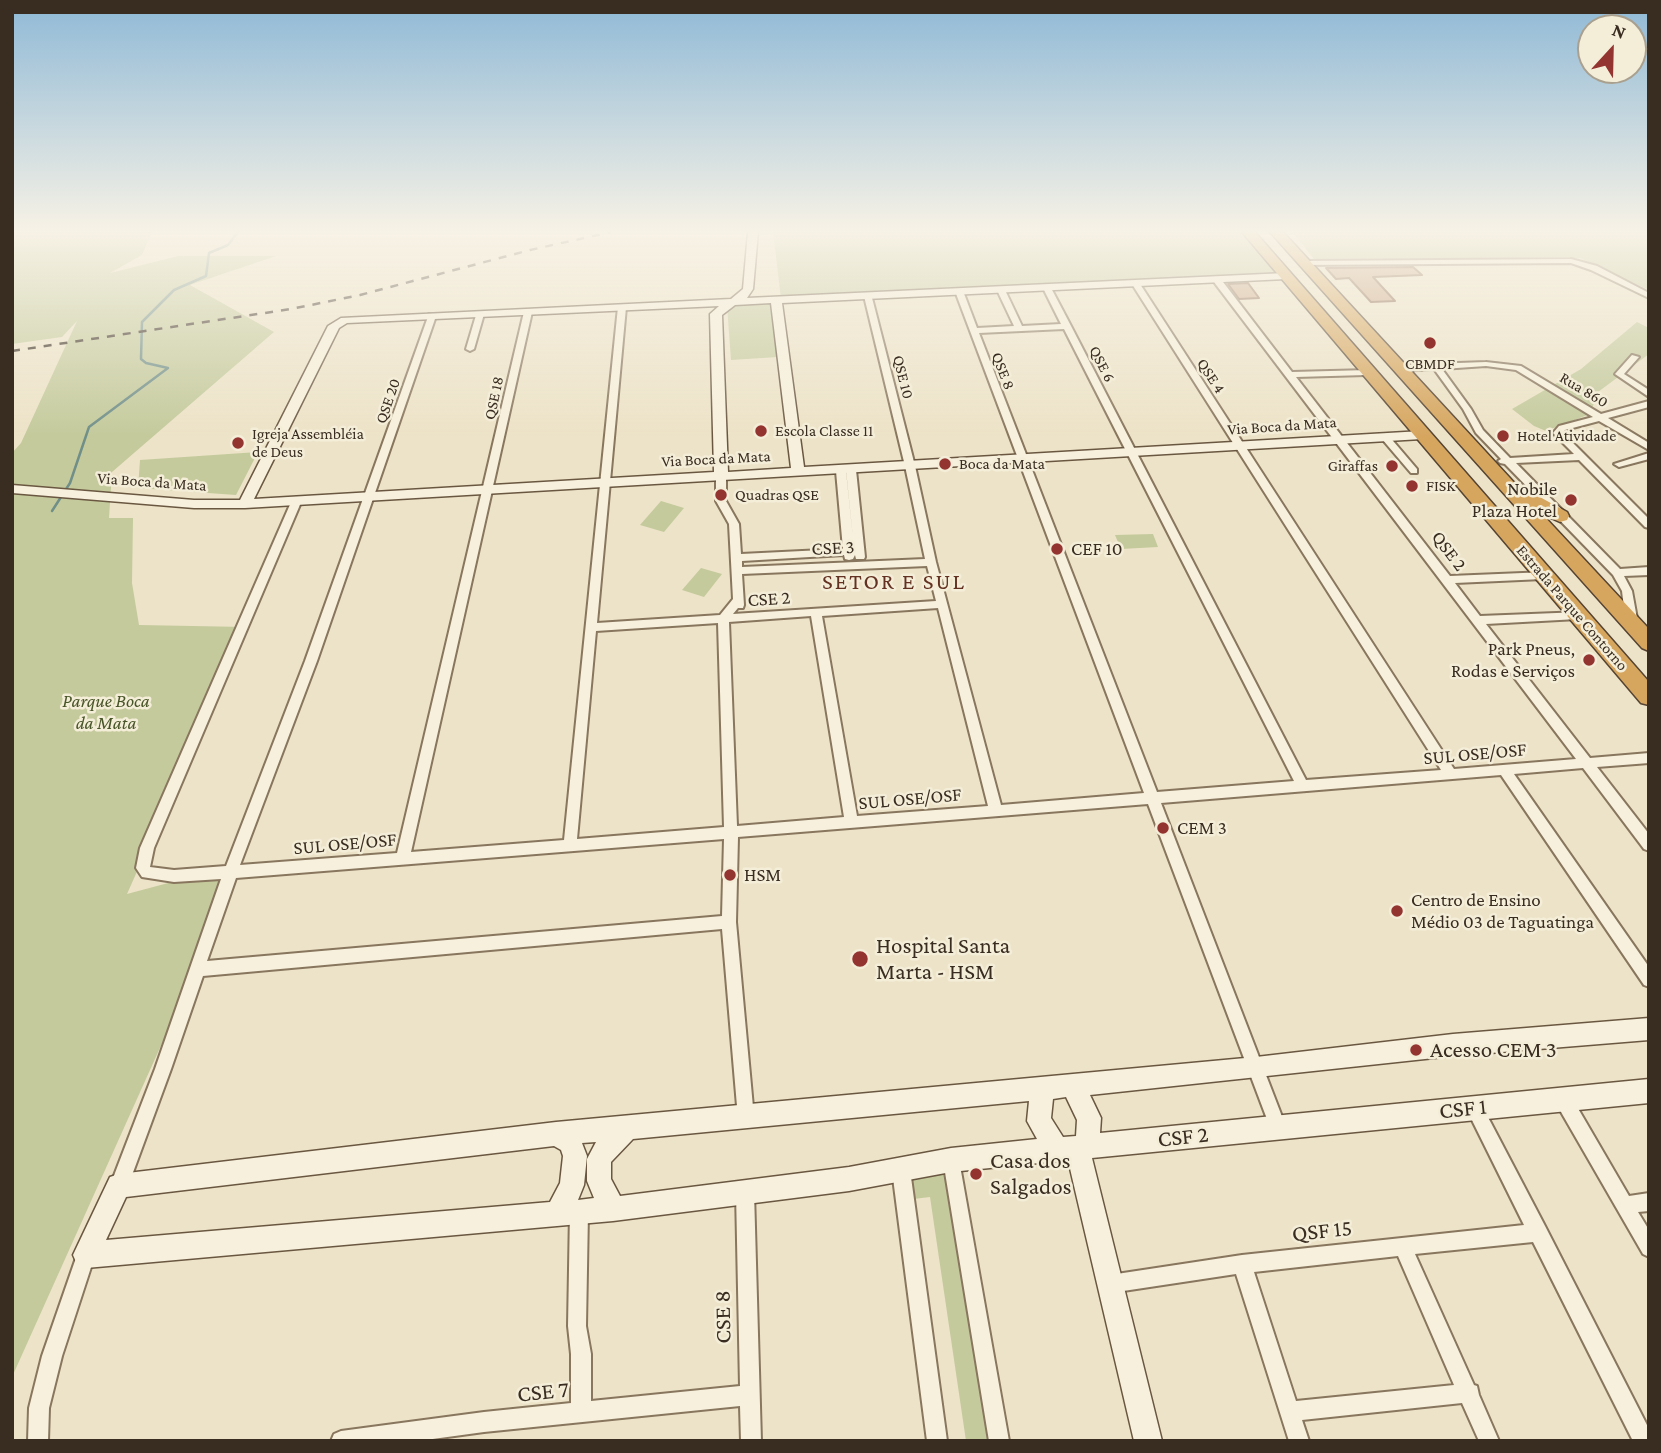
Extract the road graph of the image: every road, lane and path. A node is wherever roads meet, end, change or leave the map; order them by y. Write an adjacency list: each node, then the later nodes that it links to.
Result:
1 (770, 300): 2 (street); 11 (street); 45 (street)
2 (775, 300)
3 (869, 300): 42 (street, QSE 10)
4 (962, 300): 20 (street, QSE 8)
5 (1006, 300): 19 (street)
6 (1053, 300): 18 (street, QSE 6)
7 (1146, 300): 33 (street, QSE 4)
8 (1232, 300): 26 (street, QSE 2)
9 (1306, 300): 25 (highway, Estrada Parque Contorno)
10 (1338, 300): 24 (highway, Estrada Parque Contorno)
11 (733, 301): 12 (street); 16 (street)
12 (699, 303): 13 (street); 16 (street)
13 (622, 307): 14 (street); 47 (street)
14 (528, 312): 15 (street); 49 (street, QSE 18)
15 (480, 314): 17 (street); 21 (street)
16 (716, 314): 46 (street)
17 (432, 316): 52 (street, QSE 20); 54 (street)
18 (1067, 326): 19 (street); 35 (street, QSE 6)
19 (1019, 329): 20 (street)
20 (973, 331): 38 (street, QSE 8)
21 (470, 349)
22 (1635, 357): 27 (street)
23 (1437, 366): 24 (street); 29 (street, Rua 860); 39 (street)
24 (1400, 368): 40 (highway, Estrada Parque Contorno)
25 (1367, 372): 26 (street); 30 (highway, Estrada Parque Contorno)
26 (1290, 375): 32 (street, QSE 2)
27 (1649, 394)
28 (1649, 404): 29 (street)
29 (1602, 418): 34 (street, Rua 860); 37 (street)
30 (1422, 435): 31 (street, Via Boca da Mata); 51 (highway, Estrada Parque Contorno)
31 (1385, 438): 32 (street, Via Boca da Mata); 44 (street)
32 (1340, 440): 33 (street, Via Boca da Mata); 67 (street, QSE 2)
33 (1241, 447): 35 (street, Via Boca da Mata); 82 (street, QSE 4)
34 (1649, 447)
35 (1133, 453): 38 (street, Via Boca da Mata); 83 (street)
36 (1649, 456): 41 (street)
37 (1579, 457): 39 (street); 58 (street)
38 (1022, 459): 42 (street, Via Boca da Mata); 84 (street)
39 (1507, 461): 40 (street); 55 (street)
40 (1485, 462): 50 (highway, Estrada Parque Contorno)
41 (1619, 464)
42 (910, 466): 43 (street, Via Boca da Mata); 61 (street, QSE 10)
43 (846, 470): 45 (street, Via Boca da Mata); 59 (street)
44 (1414, 471)
45 (798, 473): 46 (street, Via Boca da Mata)
46 (721, 476): 47 (street, Via Boca da Mata); 60 (street)
47 (605, 482): 49 (street, Via Boca da Mata); 76 (street)
48 (12, 489): 54 (street, Via Boca da Mata)
49 (488, 490): 52 (street, Via Boca da Mata); 90 (street, QSE 18)
50 (1511, 490): 51 (highway); 55 (highway); 57 (highway, Estrada Parque Contorno)
51 (1474, 495): 56 (highway, Estrada Parque Contorno)
52 (369, 496): 53 (street, Via Boca da Mata); 91 (street, QSE 20)
53 (297, 500): 54 (street, Via Boca da Mata); 92 (street)
54 (245, 504)
55 (1560, 516): 65 (street)
56 (1493, 517): 57 (highway); 66 (highway, Estrada Parque Contorno)
57 (1535, 518): 75 (highway, Estrada Parque Contorno)
58 (1649, 525)
59 (854, 552): 60 (street, CSE 3); 62 (street)
60 (737, 558): 63 (street)
61 (931, 562): 62 (street, CSE 3); 69 (street, QSE 10)
62 (855, 564): 63 (street, CSE 3)
63 (738, 571): 68 (street)
64 (1649, 571): 65 (street)
65 (1617, 573): 75 (street)
66 (1543, 575): 67 (street); 71 (highway, Estrada Parque Contorno)
67 (1447, 580): 74 (street, QSE 2)
68 (739, 599): 72 (street); 73 (street)
69 (943, 604): 70 (street, CSE 2); 85 (street, QSE 10)
70 (816, 613): 72 (street, CSE 2); 86 (street)
71 (1578, 615): 74 (street); 78 (highway, Estrada Parque Contorno)
72 (740, 618): 73 (street, CSE 2)
73 (723, 620): 76 (street, CSE 2); 87 (street)
74 (1478, 620): 80 (street, QSE 2)
75 (1632, 624): 77 (highway, Estrada Parque Contorno)
76 (591, 627): 88 (street)
77 (1649, 643)
78 (1649, 696)
79 (1649, 758): 80 (street, SUL OSE/OSF)
80 (1587, 764): 81 (street, SUL OSE/OSF); 89 (street, QSE 2)
81 (1504, 770): 82 (street, SUL OSE/OSF); 95 (street)
82 (1451, 775): 83 (street, SUL OSE/OSF)
83 (1303, 787): 84 (street, SUL OSE/OSF)
84 (1151, 799): 85 (street, SUL OSE/OSF); 97 (street)
85 (996, 811): 86 (street, SUL OSE/OSF)
86 (852, 823): 87 (street, SUL OSE/OSF)
87 (731, 832): 88 (street, SUL OSE/OSF); 93 (street)
88 (570, 844): 90 (street, SUL OSE/OSF)
89 (1649, 845)
90 (403, 858): 91 (street, SUL OSE/OSF)
91 (232, 871): 92 (street, SUL OSE/OSF); 94 (street, QSE 20)
92 (174, 876)
93 (729, 922): 94 (street); 103 (street)
94 (197, 969): 110 (street, QSE 20)
95 (1649, 980)
96 (1649, 1029): 97 (street)
97 (1256, 1069): 98 (street); 104 (street)
98 (1072, 1084): 99 (street); 107 (street)
99 (1042, 1089): 103 (street); 107 (street)
100 (1649, 1091): 101 (street, CSF 1)
101 (1563, 1099): 102 (street, CSF 1); 113 (street)
102 (1474, 1108): 104 (street, CSF 1); 116 (street)
103 (746, 1119): 105 (street)
104 (1278, 1127): 107 (street, CSF 2)
105 (625, 1130): 106 (street); 114 (street)
106 (556, 1134): 110 (street); 115 (street)
107 (1074, 1148): 108 (street, CSF 2); 121 (street)
108 (951, 1160): 109 (street, CSF 2); 130 (street)
109 (901, 1170): 111 (street, CSF 2); 129 (street)
110 (119, 1186): 119 (street)
111 (745, 1192): 114 (street, CSF 2); 123 (street, CSE 8)
112 (1649, 1202): 113 (street)
113 (1624, 1206): 118 (street)
114 (613, 1209): 115 (street, CSF 2)
115 (568, 1213): 119 (street, CSF 2); 125 (street)
116 (1539, 1232): 117 (street, QSF 15); 134 (street)
117 (1403, 1247): 120 (street, QSF 15); 122 (street)
118 (1649, 1248)
119 (86, 1255): 126 (street)
120 (1242, 1264): 121 (street, QSF 15); 124 (street)
121 (1110, 1284): 131 (street)
122 (1470, 1393): 124 (street); 133 (street)
123 (750, 1395): 125 (street, CSE 7); 128 (street, CSE 8)
124 (1290, 1411): 132 (street)
125 (581, 1412): 127 (street, CSE 7)
126 (38, 1441)
127 (341, 1441)
128 (751, 1441)
129 (937, 1441)
130 (999, 1441)
131 (1148, 1441)
132 (1299, 1441)
133 (1489, 1441)
134 (1644, 1441)

